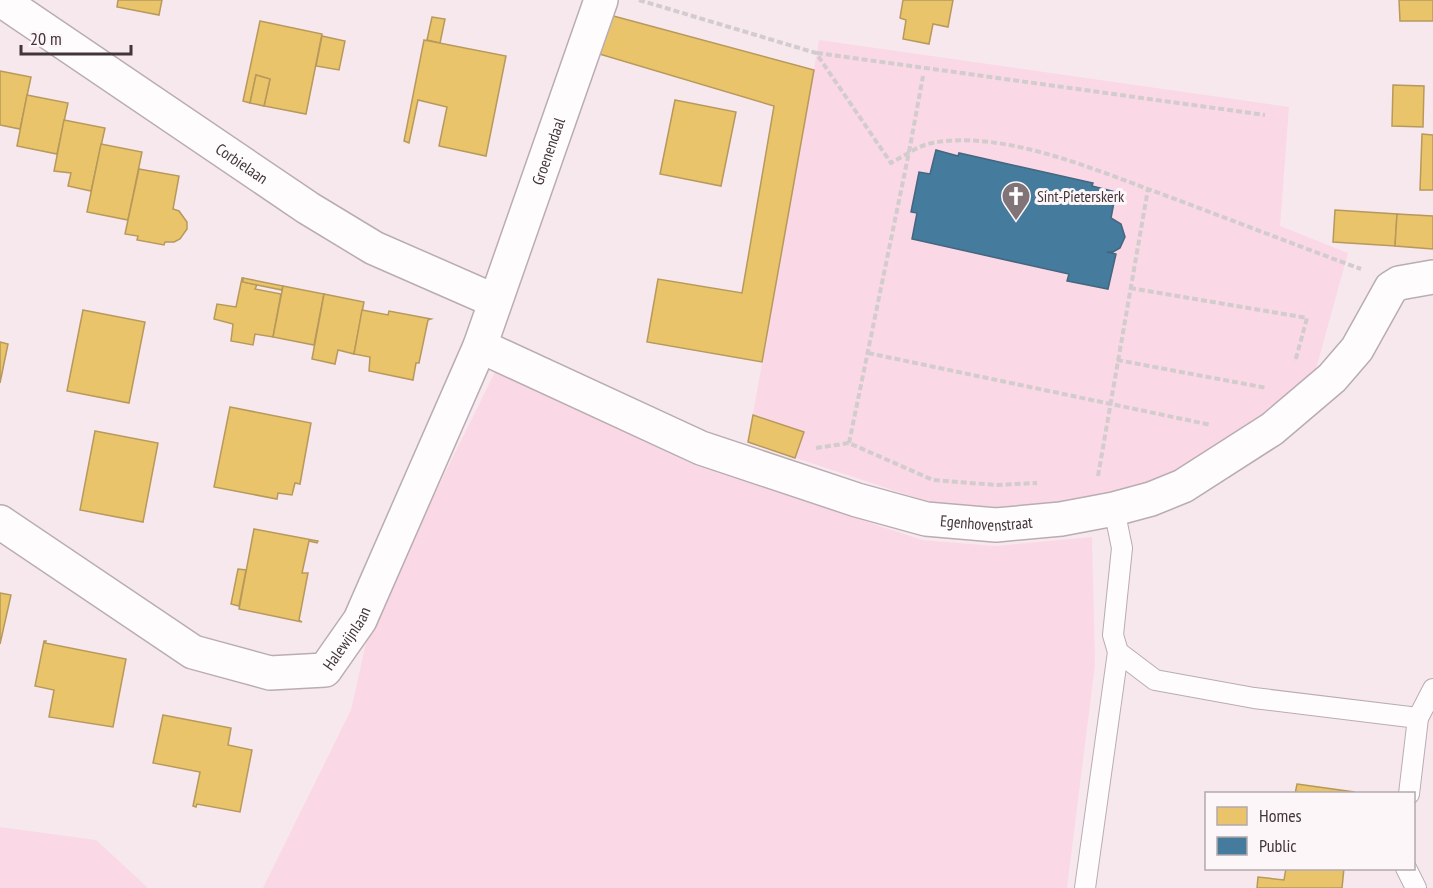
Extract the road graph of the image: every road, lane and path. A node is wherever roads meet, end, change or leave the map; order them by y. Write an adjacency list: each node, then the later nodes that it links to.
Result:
1 (601, 0): 12 (street, Groenendaal)
2 (639, 0): 4 (path)
3 (5, 1): 12 (street, Corbielaan)
4 (816, 53): 6 (path); 7 (path)
5 (923, 76): 7 (path)
6 (1265, 115)
7 (909, 152): 8 (path); 14 (path)
8 (1148, 189): 10 (path); 11 (path)
9 (1433, 277): 10 (street)
10 (1399, 283): 28 (street, Egenhovenstraat)
11 (1130, 288): 15 (path); 16 (path)
12 (495, 301): 13 (street, Halewijnlaan)
13 (480, 346): 28 (street, Egenhovenstraat); 29 (street, Halewijnlaan)
14 (868, 353): 20 (path); 22 (path)
15 (1117, 360): 18 (path); 20 (path)
16 (1288, 370)
17 (1275, 382): 18 (path)
18 (1268, 388): 19 (path)
19 (1259, 395)
20 (1110, 405): 21 (path); 25 (path)
21 (1203, 431)
22 (849, 443): 23 (path); 27 (path)
23 (812, 449)
24 (1108, 473): 25 (path)
25 (1098, 476): 26 (path)
26 (1088, 477)
27 (1047, 482)
28 (1114, 509): 30 (lane)
29 (0, 522)
30 (1118, 652): 32 (lane); 36 (lane)
31 (1433, 688): 32 (lane)
32 (1418, 718): 33 (lane)
33 (1409, 792)
34 (1401, 870): 37 (lane)
35 (1407, 870): 38 (lane)
36 (1085, 888)
37 (1398, 888)
38 (1416, 888)

